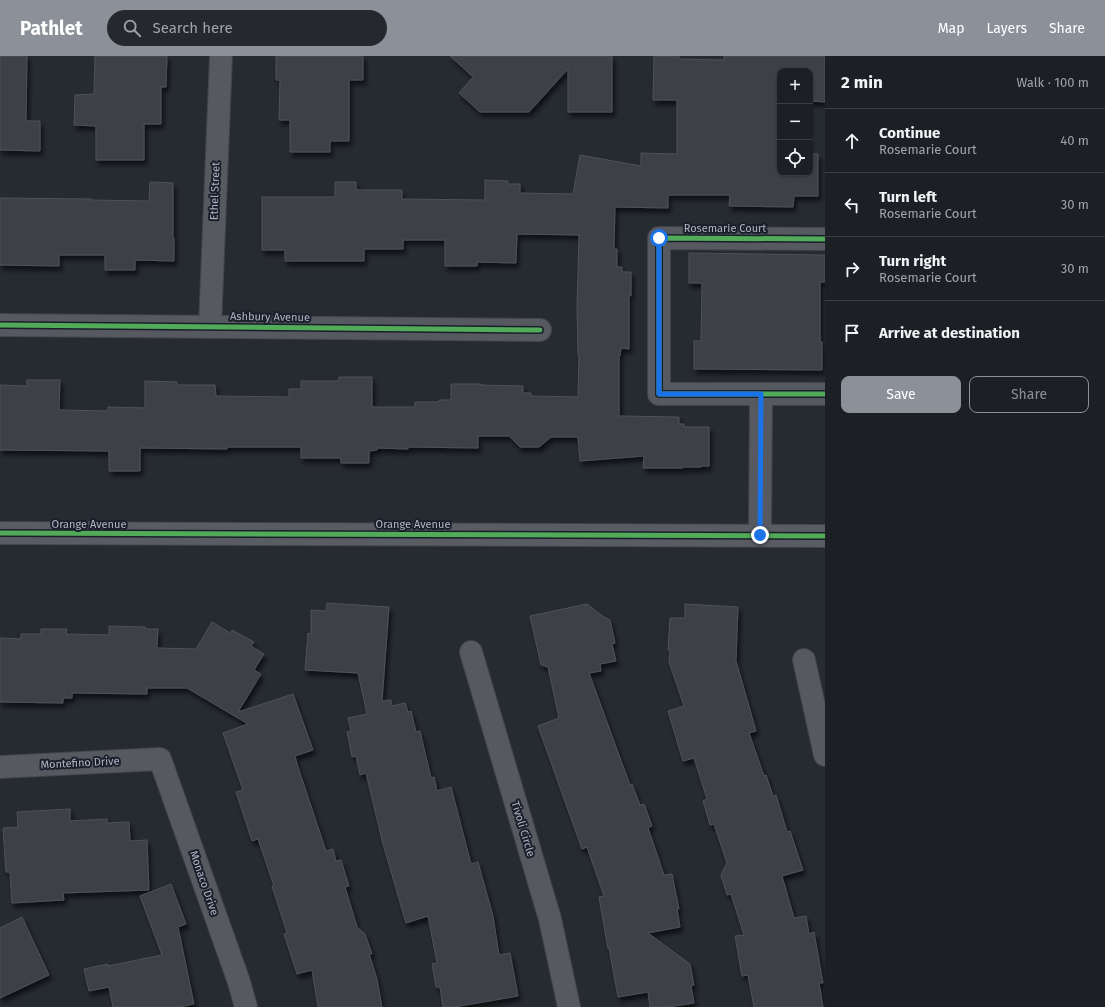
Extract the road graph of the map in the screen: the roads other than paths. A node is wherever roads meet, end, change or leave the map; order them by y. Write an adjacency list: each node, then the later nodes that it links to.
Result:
1 (221, 56): 4 (street, Ethel Street)
2 (825, 238): 6 (street, Rosemarie Court)
3 (0, 325): 4 (street, Ashbury Avenue)
4 (210, 327): 5 (street, Ashbury Avenue)
5 (540, 330)
6 (761, 394): 7 (street, Rosemarie Court); 9 (street)
7 (825, 394)
8 (0, 533): 9 (main road, Orange Avenue)
9 (760, 535): 10 (main road, Orange Avenue)
10 (825, 536)
11 (471, 652): 17 (street, Tivoli Circle)
12 (804, 660): 13 (street)
13 (825, 755)
14 (160, 759): 15 (street, Montefino Drive); 16 (street, Monaco Drive)
15 (0, 767)
16 (246, 1007)
17 (569, 1007)

